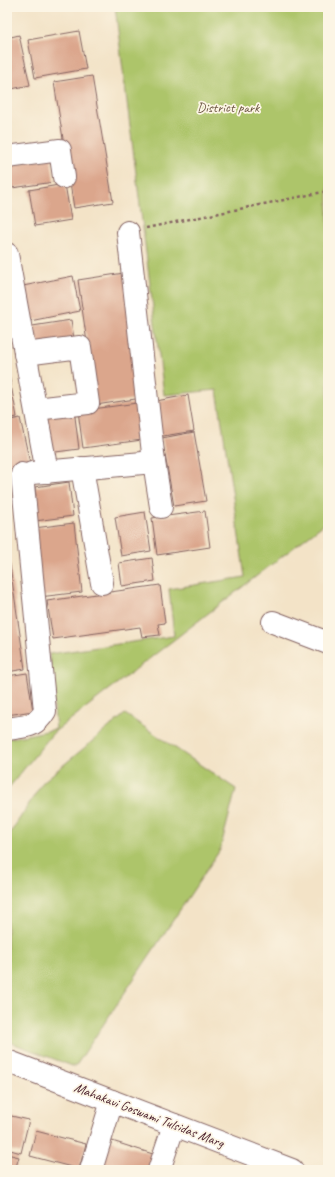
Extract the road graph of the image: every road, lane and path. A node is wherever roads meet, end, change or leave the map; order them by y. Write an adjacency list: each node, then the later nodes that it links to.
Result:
1 (7, 157): 2 (street)
2 (64, 177)
3 (328, 191): 4 (path)
4 (128, 232): 9 (street)
5 (7, 254): 6 (street)
6 (10, 282): 7 (street)
7 (25, 354): 8 (street); 8 (street)
8 (36, 409): 11 (street)
9 (154, 462): 10 (street); 13 (street)
10 (82, 468): 11 (street); 14 (street)
11 (47, 472): 12 (street)
12 (14, 475): 17 (street)
13 (161, 507)
14 (102, 583)
15 (273, 622): 16 (street)
16 (328, 643)
17 (7, 729)
18 (7, 1061): 19 (street, Mahakavi Goswami Tulsidas Marg)
19 (112, 1101): 20 (street, Mahakavi Goswami Tulsidas Marg); 22 (street)
20 (174, 1125): 21 (street, Mahakavi Goswami Tulsidas Marg); 23 (street)
21 (248, 1162): 24 (street, Mahakavi Goswami Tulsidas Marg)
22 (91, 1170)
23 (159, 1170)
24 (292, 1170)

